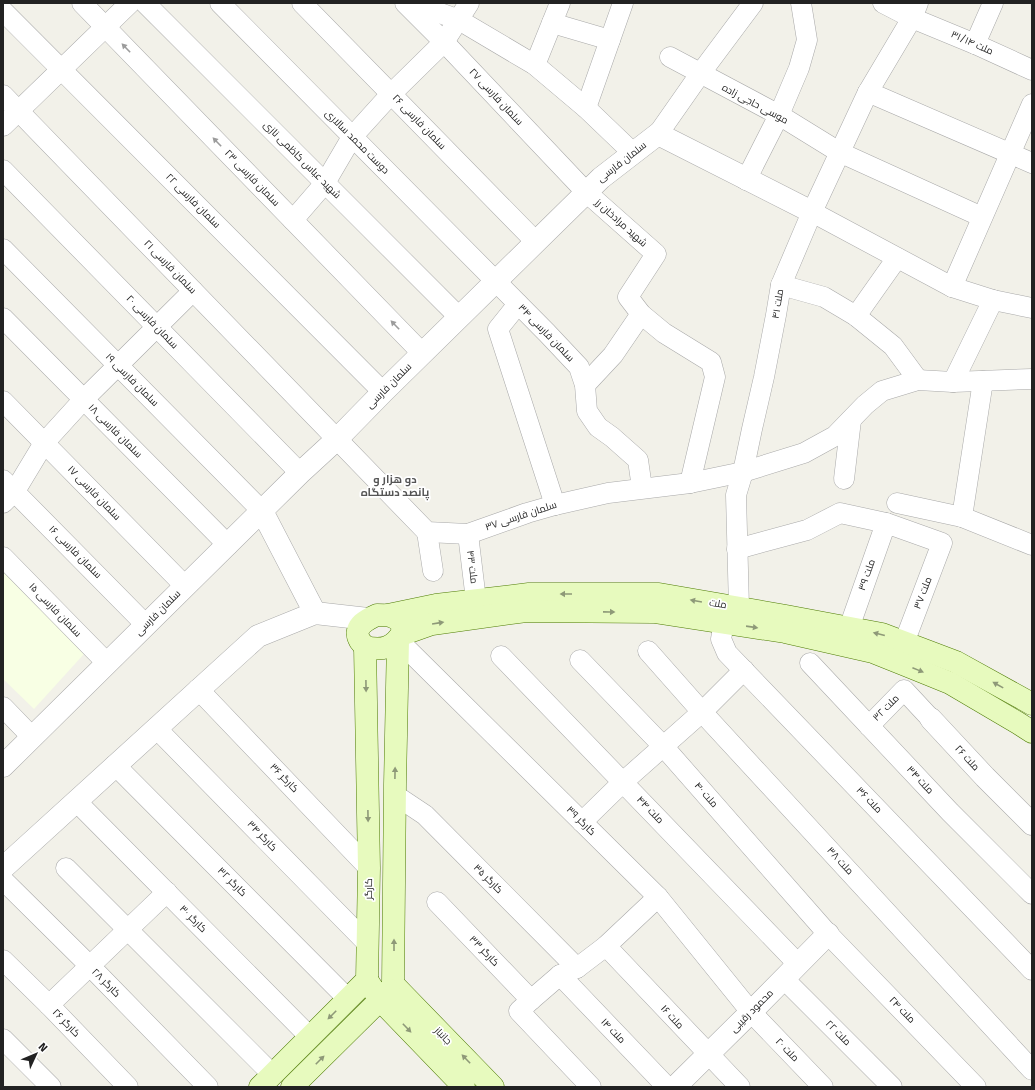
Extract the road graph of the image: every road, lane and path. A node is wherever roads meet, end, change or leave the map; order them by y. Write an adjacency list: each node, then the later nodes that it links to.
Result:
1 (82, 3): 18 (street, سلمان فارسی ۲۳)
2 (130, 3): 18 (street)
3 (145, 3): 43 (street, شهید عباس کاظمی نازی)
4 (220, 3): 36 (street, دوست محمد سالاری)
5 (302, 3): 29 (street, سلمان فارسی ۲۶)
6 (405, 3): 20 (street, سلمان فارسی ۲۷)
7 (413, 3): 16 (street)
8 (560, 3): 17 (street)
9 (623, 3): 19 (street)
10 (753, 3): 26 (street)
11 (801, 3): 33 (street)
12 (883, 3): 14 (street, ملت ۳۱/۱۴)
13 (993, 3): 21 (street)
14 (915, 10): 21 (street, ملت ۳۱/۱۴); 27 (street, ملت ۴۱)
15 (3, 11): 24 (street, سلمان فارسی ۲۲)
16 (464, 11): 20 (street); 23 (street)
17 (552, 23): 19 (street); 23 (street)
18 (106, 27): 24 (street); 47 (street, سلمان فارسی ۲۳, one-way to 18)
19 (610, 40): 31 (street)
20 (444, 42): 29 (street); 44 (street, سلمان فارسی ۲۷)
21 (975, 44): 25 (street, ملت ۳۱/۱۴)
22 (670, 57): 26 (street, موسی حاجی زاده)
23 (535, 65): 31 (street)
24 (62, 70): 32 (street); 70 (street, سلمان فارسی ۲۲)
25 (1032, 70)
26 (700, 74): 33 (street, موسی حاجی زاده); 35 (street)
27 (868, 92): 37 (street, ملت ۴۱); 39 (street)
28 (3, 94): 32 (street, سلمان فارسی ۲۱)
29 (391, 94): 36 (street); 48 (street, سلمان فارسی ۲۶)
30 (1032, 104): 39 (street)
31 (586, 108): 38 (street)
32 (19, 111): 34 (street); 54 (street, سلمان فارسی ۲۱)
33 (779, 115): 37 (street, موسی حاجی زاده); 42 (street)
34 (3, 126)
35 (658, 134): 38 (street, سلمان فارسی); 42 (street)
36 (352, 137): 43 (street); 51 (street, دوست محمد سالاری)
37 (839, 152): 45 (street, ملت ۴۱); 46 (street, موسی حاجی زاده)
38 (633, 153): 44 (street, سلمان فارسی)
39 (1010, 154): 40 (street); 46 (street)
40 (1032, 164)
41 (3, 170): 62 (street, سلمان فارسی ۲۰)
42 (746, 180): 45 (street)
43 (325, 183): 47 (street); 60 (street, شهید عباس کاظمی نازی)
44 (586, 192): 48 (street, سلمان فارسی); 58 (street, شهید مرادخان رز)
45 (812, 212): 50 (street); 52 (street, ملت ۴۱)
46 (982, 217): 53 (street)
47 (293, 220): 63 (street, سلمان فارسی ۲۳, one-way to 47)
48 (536, 242): 51 (street, سلمان فارسی)
49 (3, 249): 64 (street, سلمان فارسی ۱۹)
50 (897, 258): 53 (street); 59 (street)
51 (496, 281): 56 (street, سلمان فارسی ۳۴); 60 (street, سلمان فارسی)
52 (781, 285): 59 (street); 76 (street, ملت ۴۱)
53 (952, 287): 55 (street)
54 (194, 291): 62 (street); 74 (street, سلمان فارسی ۲۱)
55 (993, 300): 57 (street); 68 (street)
56 (518, 304): 69 (street, سلمان فارسی ۳۴); 83 (street)
57 (1032, 308)
58 (641, 314): 69 (street); 79 (street)
59 (856, 316): 66 (street)
60 (459, 317): 63 (street, سلمان فارسی)
61 (3, 318): 71 (street, سلمان فارسی ۱۸)
62 (157, 327): 64 (street); 77 (street, سلمان فارسی ۲۰)
63 (422, 353): 70 (street, سلمان فارسی)
64 (118, 365): 71 (street); 84 (street, سلمان فارسی ۱۹)
65 (1032, 379): 67 (street)
66 (918, 380): 68 (street); 73 (street, سلمان فارسی ۳۷)
67 (983, 381): 68 (street); 85 (street)
68 (953, 382)
69 (585, 385): 80 (street, سلمان فارسی ۳۴)
70 (383, 392): 74 (street, سلمان فارسی)
71 (84, 399): 75 (street); 89 (street, سلمان فارسی ۱۸)
72 (3, 401): 75 (street, سلمان فارسی ۱۷)
73 (851, 420): 76 (street, سلمان فارسی ۳۷); 78 (street)
74 (337, 439): 77 (street, سلمان فارسی); 87 (street)
75 (44, 443): 81 (street); 94 (street, سلمان فارسی ۱۷)
76 (743, 472): 79 (street, سلمان فارسی ۳۷); 91 (street, ملت ۴۱)
77 (300, 473): 84 (street, سلمان فارسی)
78 (844, 479)
79 (690, 483): 80 (street, سلمان فارسی ۳۷)
80 (642, 488): 83 (street, سلمان فارسی ۳۷)
81 (7, 491): 100 (street, سلمان فارسی ۱۶)
82 (897, 503): 85 (street)
83 (555, 505): 88 (street, سلمان فارسی ۳۷)
84 (262, 511): 89 (street, سلمان فارسی); 97 (street)
85 (962, 517): 90 (street)
86 (886, 523): 91 (street); 101 (street, ملت ۳۹); 103 (street, ملت ۳۷)
87 (427, 532): 88 (street, سلمان فارسی ۳۷); 93 (street)
88 (468, 534): 95 (street, ملت ۴۳)
89 (228, 545): 94 (street, سلمان فارسی)
90 (1032, 545)
91 (737, 549): 96 (street, ملت ۴۱)
92 (3, 557): 108 (street, سلمان فارسی ۱۵)
93 (433, 571)
94 (185, 586): 100 (street, سلمان فارسی)
95 (476, 600): 96 (main road, ملت, one-way to 95); 98 (main road, ملت)
96 (740, 608): 101 (main road, ملت)
97 (315, 613): 98 (street); 111 (street)
98 (378, 617): 102 (main road); 104 (main road)
99 (724, 623): 102 (main road, ملت, one-way to 99); 110 (street, ملت ۳۶); 119 (main road, ملت, one-way to 119)
100 (146, 625): 108 (street, سلمان فارسی)
101 (849, 628): 103 (main road, ملت, one-way to 101)
102 (399, 638): 104 (main road); 125 (main road, one-way to 102); 127 (street, کارگر ۳۹)
103 (904, 643): 113 (main road, ملت, one-way to 103)
104 (365, 647): 131 (main road, کارگر, one-way to 131)
105 (648, 651): 115 (street, ملت ۳۸)
106 (501, 656): 124 (street, ملت ۴۴)
107 (580, 660): 121 (street, ملت ۴۰)
108 (107, 663): 120 (street, سلمان فارسی)
109 (810, 663): 117 (street, ملت ۳۴)
110 (744, 670): 115 (street); 143 (street, ملت ۳۶)
111 (198, 689): 118 (street); 131 (street, کارگر ۳۶)
112 (904, 690): 116 (street, ملت ۲۶); 117 (street, ملت ۳۲)
113 (1032, 704)
114 (3, 707): 120 (street)
115 (702, 712): 121 (street); 155 (street, ملت ۳۸)
116 (931, 719): 128 (street, ملت ۲۶)
117 (869, 726): 134 (street, ملت ۳۴)
118 (156, 728): 122 (street); 139 (street, کارگر ۳۴)
119 (1032, 732)
120 (32, 737): 123 (street, سلمان فارسی)
121 (663, 746): 124 (street); 138 (street, ملت ۴۰)
122 (115, 765): 126 (street); 148 (street, کارگر ۳۲)
123 (3, 766)
124 (623, 782): 127 (street); 145 (street, ملت ۴۴)
125 (395, 795): 144 (street, کارگر ۳۵); 147 (main road, one-way to 125)
126 (76, 801): 129 (street); 133 (street, کارگر ۳۰)
127 (582, 822): 135 (street, کارگر ۳۹)
128 (1032, 824)
129 (3, 868)
130 (66, 868): 137 (street)
131 (369, 868): 139 (main road, کارگر)
132 (3, 880): 142 (street, کارگر ۲۸)
133 (167, 892): 137 (street); 152 (street, کارگر ۳۰)
134 (1032, 894)
135 (658, 897): 140 (street); 151 (street, کارگر ۳۹)
136 (437, 902): 149 (street, کارگر ۳۳)
137 (128, 930): 142 (street); 156 (street)
138 (828, 934): 145 (street, محمود رقیبی); 169 (street, ملت ۲۴)
139 (368, 944): 146 (main road, کارگر)
140 (606, 946): 144 (street); 154 (street, ملت ۱۶)
141 (3, 960): 150 (street, کارگر ۲۶)
142 (90, 966): 150 (street); 160 (street, کارگر ۲۸)
143 (1032, 970)
144 (569, 971): 149 (street); 164 (street, ملت ۱۴)
145 (791, 971): 151 (street, محمود رقیبی); 168 (street, ملت ۲۲)
146 (367, 980): 147 (main road); 148 (main road)
147 (387, 992): 157 (main road, one-way to 147); 161 (main road, جانباز, one-way to 161); 162 (main road, جانباز, one-way to 147)
148 (348, 999): 152 (main road, one-way to 152)
149 (531, 1000): 163 (street)
150 (50, 1005): 159 (street, کارگر ۲۶)
151 (751, 1012): 154 (street, محمود رقیبی); 167 (street, ملت ۲۰)
152 (310, 1037): 156 (main road)
153 (3, 1039): 158 (street)
154 (708, 1054): 165 (street, محمود رقیبی); 166 (street, ملت ۱۶)
155 (1032, 1070)
156 (266, 1081)
157 (294, 1086)
158 (51, 1087)
159 (128, 1087)
160 (208, 1087)
161 (464, 1087)
162 (493, 1087)
163 (591, 1087)
164 (667, 1087)
165 (675, 1087)
166 (740, 1087)
167 (823, 1087)
168 (892, 1087)
169 (976, 1087)

